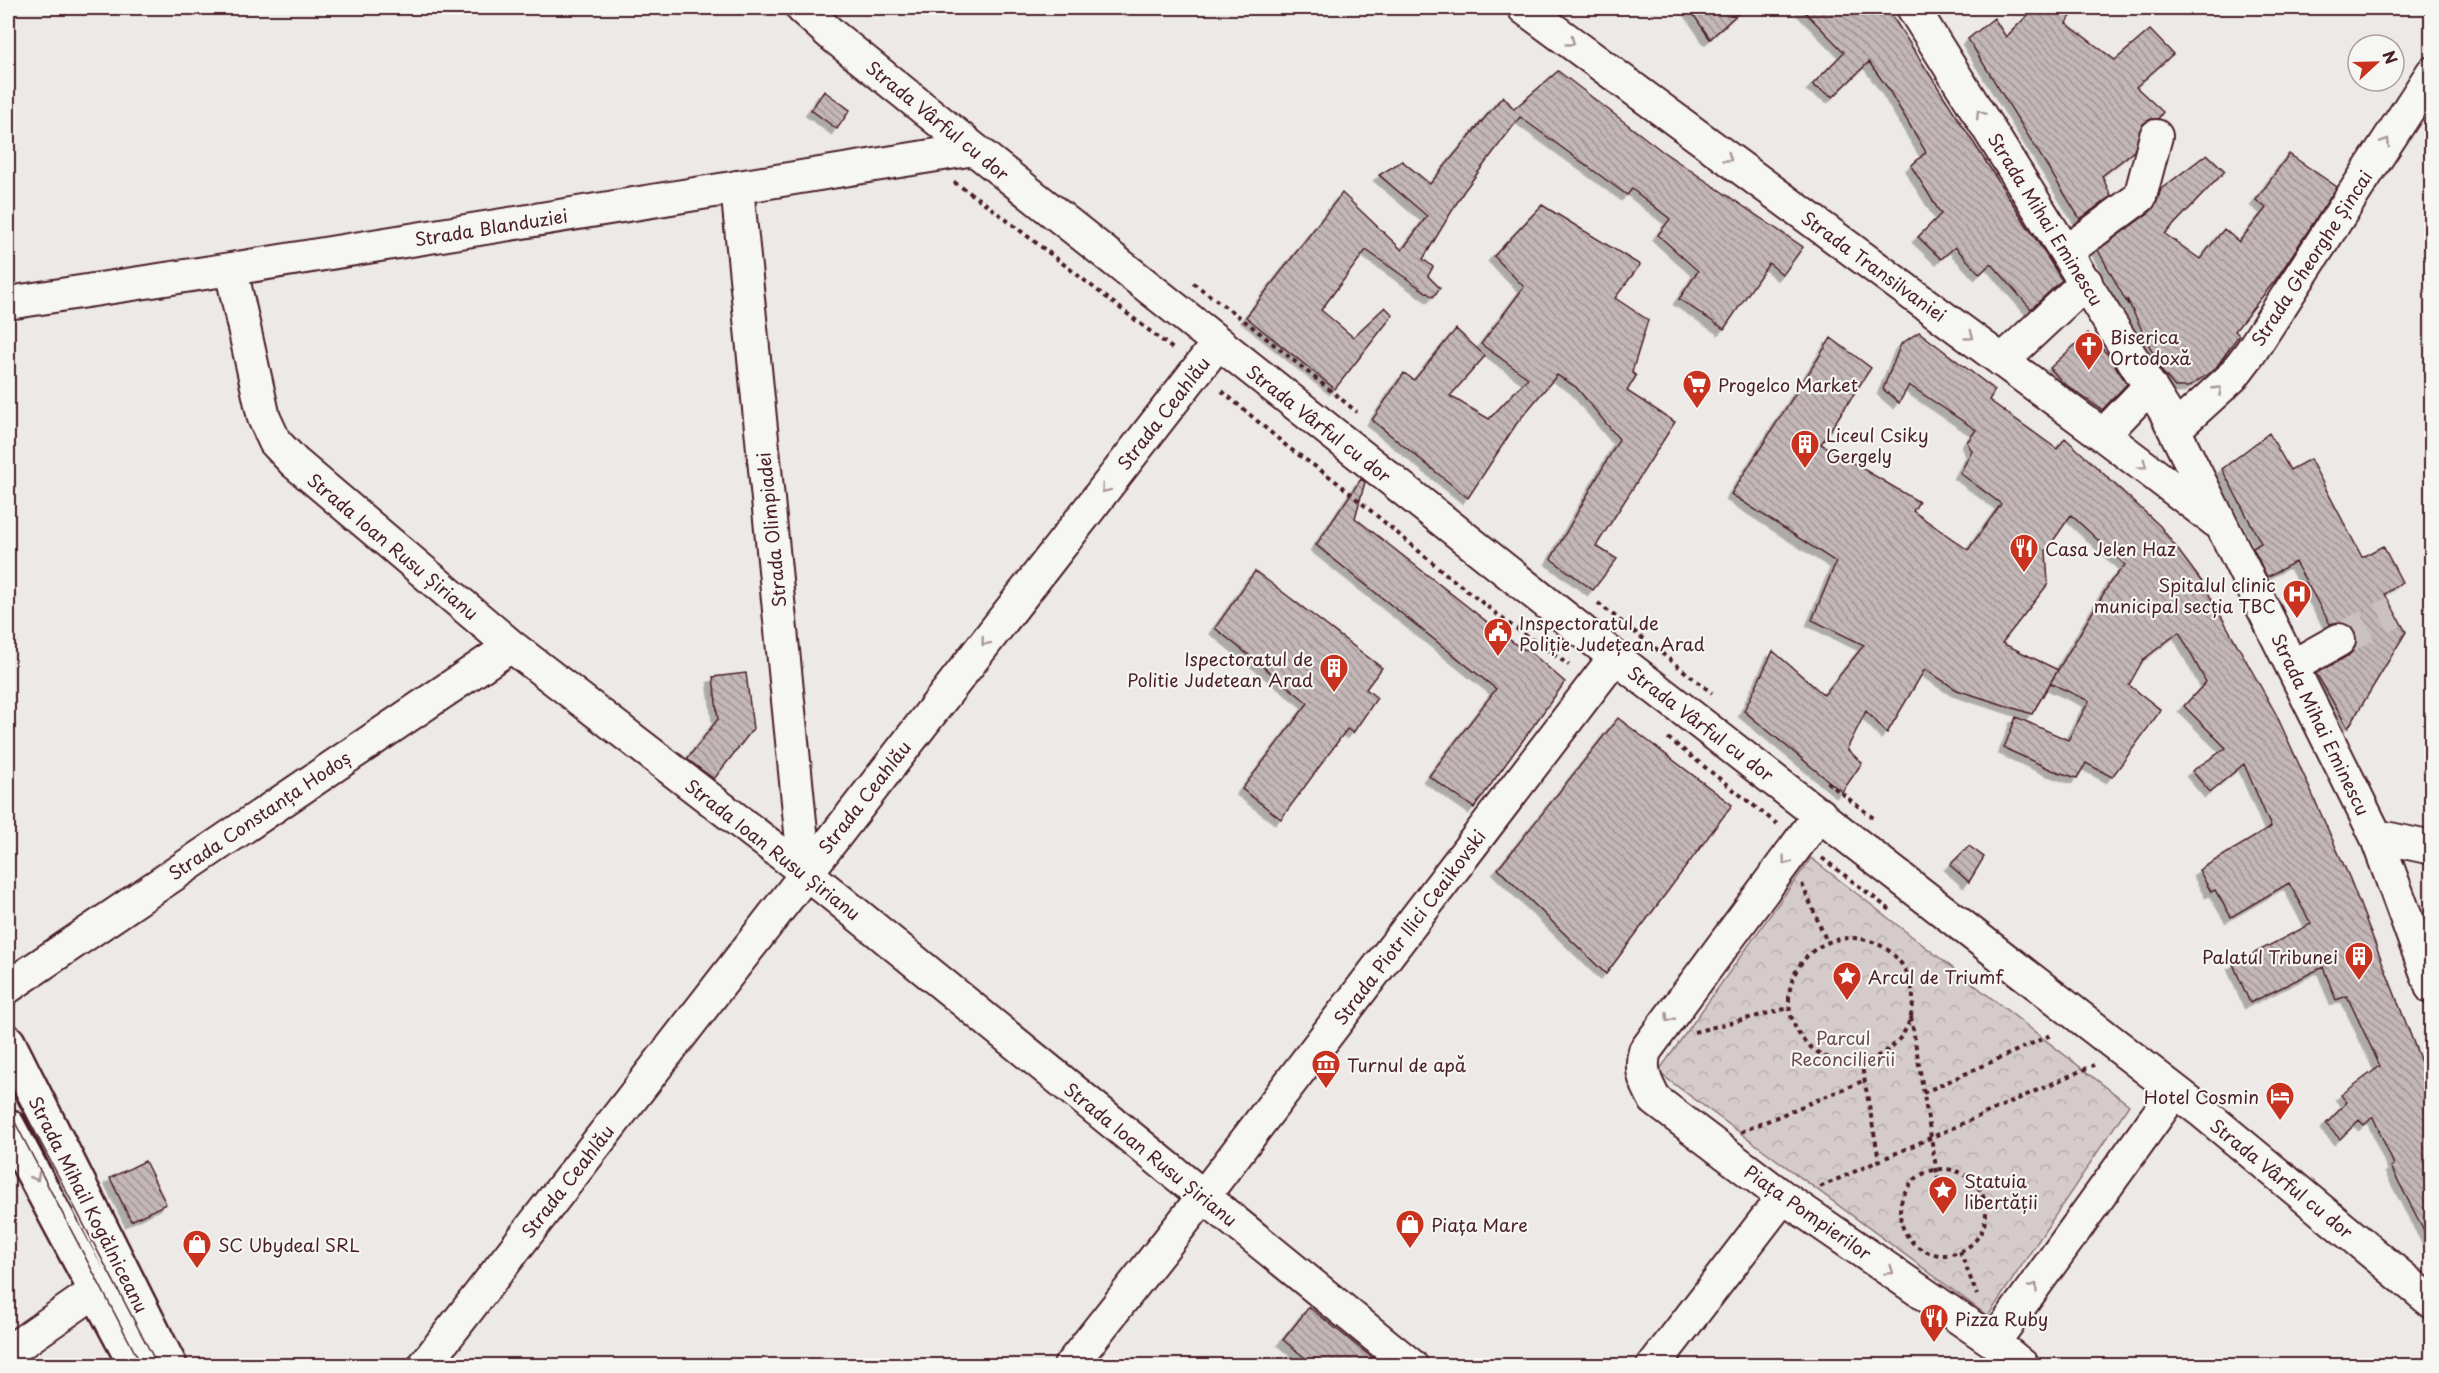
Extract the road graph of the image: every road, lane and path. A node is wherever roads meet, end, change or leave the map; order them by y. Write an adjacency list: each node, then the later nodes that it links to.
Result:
1 (802, 8): 6 (street, Strada Vârful cu dor)
2 (1524, 8): 15 (street, Strada Transilvaniei, one-way to 15)
3 (1913, 8): 9 (street, Strada Mihai Eminescu, one-way to 3)
4 (2432, 74): 18 (street, Strada Gheorghe Șincai, one-way to 4)
5 (2156, 136): 9 (street)
6 (974, 149): 8 (street, Strada Blanduziei); 13 (street, Strada Vârful cu dor)
7 (950, 179): 14 (path)
8 (737, 187): 10 (street, Strada Blanduziei); 32 (street, Strada Olimpiadei)
9 (2066, 252): 11 (street, Strada Mihai Eminescu)
10 (231, 269): 12 (street, Strada Blanduziei); 22 (street, Strada Ioan Rusu Șirianu)
11 (2086, 282): 15 (street); 16 (street, Strada Mihai Eminescu)
12 (8, 303)
13 (1218, 343): 23 (street, Strada Vârful cu dor); 32 (street, Strada Ceahlău, one-way to 32)
14 (1173, 349)
15 (2002, 361): 19 (street, Strada Transilvaniei)
16 (2150, 386): 18 (street, Strada Mihai Eminescu); 19 (street)
17 (1222, 391): 24 (path)
18 (2175, 429): 20 (street, Strada Mihai Eminescu)
19 (2103, 435): 20 (street, Strada Transilvaniei, one-way to 20)
20 (2223, 526): 25 (street, Strada Mihai Eminescu)
21 (2339, 640): 25 (street)
22 (511, 646): 32 (street, Strada Ioan Rusu Șirianu); 34 (street, Strada Constanța Hodoș)
23 (1615, 657): 27 (street, Strada Vârful cu dor); 51 (street, Strada Piotr Ilici Ceaikovski)
24 (1569, 665)
25 (2293, 666): 29 (street, Strada Mihai Eminescu)
26 (1665, 735): 28 (path)
27 (1820, 814): 31 (street, Piața Pompierilor); 44 (street, Strada Vârful cu dor)
28 (1778, 824)
29 (2376, 836): 30 (street); 35 (street, Strada Mihai Eminescu)
30 (2432, 848)
31 (1790, 856): 33 (path); 40 (street, Piața Pompierilor, one-way to 40)
32 (805, 872): 51 (street, Strada Ioan Rusu Șirianu); 60 (street, Strada Ceahlău)
33 (1827, 942): 36 (path); 37 (path)
34 (8, 987)
35 (2432, 988)
36 (1789, 1008): 40 (path); 41 (path)
37 (1910, 1014): 41 (path); 45 (path)
38 (2053, 1034): 45 (path)
39 (8, 1042): 59 (main road, Strada Mihail Kogălniceanu)
40 (1651, 1043): 48 (street, Piața Pompierilor)
41 (1861, 1061): 43 (path)
42 (2094, 1065): 47 (path)
43 (1865, 1080): 48 (path); 49 (path)
44 (2175, 1091): 55 (street, Strada Vârful cu dor); 56 (street, one-way to 44)
45 (1923, 1093): 47 (path)
46 (8, 1126): 54 (main road, Strada Mihail Kogălniceanu, one-way to 54)
47 (1931, 1138): 49 (path); 50 (path)
48 (1713, 1143): 53 (street, Piața Pompierilor)
49 (1879, 1160): 53 (path)
50 (1936, 1169): 50 (path); 52 (path)
51 (1203, 1197): 61 (street, Strada Piotr Ilici Ceaikovski); 62 (street, Strada Ioan Rusu Șirianu)
52 (1941, 1197)
53 (1786, 1199): 56 (street, Piața Pompierilor, one-way to 56); 63 (street)
54 (97, 1290): 57 (street); 58 (main road, Strada Mihail Kogălniceanu)
55 (2428, 1297)
56 (1994, 1342): 64 (street, Piața Pompierilor)
57 (8, 1352)
58 (136, 1365)
59 (170, 1365)
60 (424, 1365)
61 (1070, 1365)
62 (1412, 1365)
63 (1653, 1365)
64 (2023, 1365)

